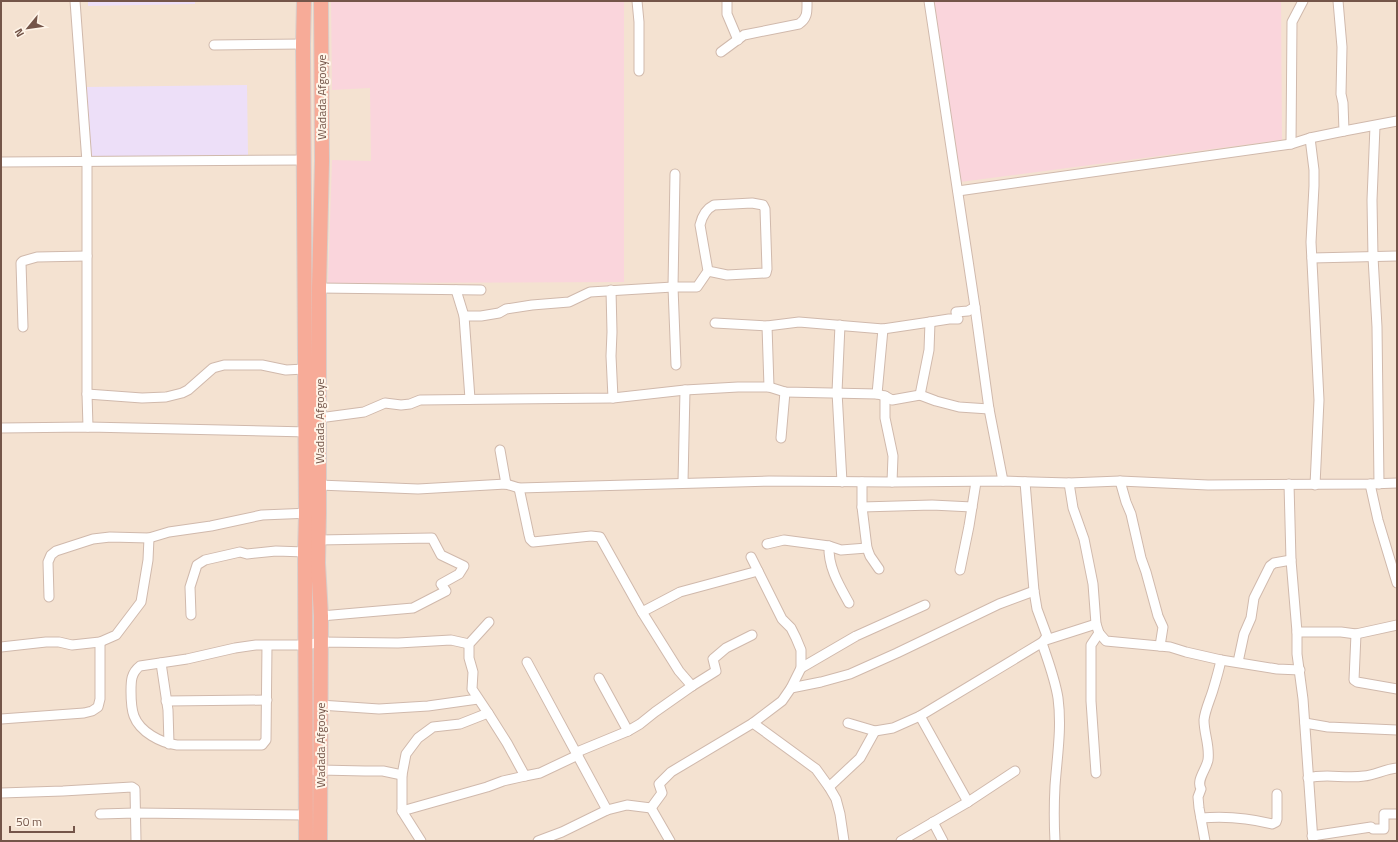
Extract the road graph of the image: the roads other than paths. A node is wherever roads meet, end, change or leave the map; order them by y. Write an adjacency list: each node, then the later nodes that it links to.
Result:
1 (75, 1): 22 (street)
2 (304, 1): 11 (highway, Wadada Afgooye)
3 (321, 1): 31 (highway, Wadada Afgooye)
4 (637, 1): 14 (street)
5 (727, 1): 10 (street)
6 (807, 1): 10 (street)
7 (929, 1): 24 (street)
8 (1303, 1): 19 (street)
9 (1338, 1): 17 (street)
10 (738, 40): 13 (street)
11 (303, 44): 12 (street); 20 (highway, Wadada Afgooye)
12 (214, 45)
13 (722, 52)
14 (639, 71)
15 (1397, 121): 16 (street)
16 (1375, 126): 17 (street); 28 (street)
17 (1344, 131): 18 (street)
18 (1310, 138): 19 (street); 27 (street)
19 (1291, 144): 24 (street)
20 (304, 160): 22 (street); 44 (highway, Wadada Afgooye)
21 (1, 162): 22 (street)
22 (87, 162): 25 (street)
23 (675, 174): 30 (street)
24 (958, 191): 35 (street)
25 (87, 256): 41 (street); 49 (street)
26 (1397, 256): 28 (street)
27 (1312, 258): 28 (street); 74 (street)
28 (1373, 258): 72 (street)
29 (708, 271): 29 (street); 30 (street)
30 (673, 287): 34 (street); 43 (street)
31 (319, 288): 32 (street); 56 (highway, Wadada Afgooye)
32 (456, 290): 33 (street); 36 (street)
33 (481, 290)
34 (611, 290): 36 (street); 52 (street)
35 (975, 307): 37 (street); 54 (street)
36 (464, 316): 53 (street)
37 (930, 322): 42 (street); 51 (street)
38 (715, 323): 40 (street)
39 (840, 325): 40 (street); 42 (street); 48 (street)
40 (768, 326): 45 (street)
41 (23, 327)
42 (883, 329): 50 (street)
43 (676, 365)
44 (304, 369): 49 (street); 56 (highway, Wadada Afgooye)
45 (769, 387): 46 (street); 47 (street)
46 (685, 390): 52 (street); 62 (street)
47 (785, 392): 48 (street); 58 (street)
48 (837, 392): 50 (street); 63 (street)
49 (87, 394): 55 (street)
50 (881, 395): 51 (street); 65 (street)
51 (920, 395): 54 (street)
52 (613, 398): 53 (street)
53 (470, 399): 56 (street)
54 (989, 409): 60 (street)
55 (88, 426): 56 (street); 57 (street)
56 (312, 426): 73 (highway, Wadada Afgooye); 78 (highway, Wadada Afgooye)
57 (1, 428)
58 (781, 438)
59 (500, 450): 70 (street)
60 (1003, 481): 66 (street); 67 (street)
61 (1120, 481): 69 (street); 71 (street); 110 (street)
62 (683, 482): 63 (street); 75 (street)
63 (842, 482): 64 (street)
64 (862, 482): 65 (street); 76 (street)
65 (892, 482): 66 (street)
66 (976, 482): 77 (street)
67 (1024, 482): 69 (street); 91 (street)
68 (1397, 482): 72 (street)
69 (1069, 483): 100 (street)
70 (506, 484): 73 (street); 75 (street)
71 (1289, 484): 74 (street); 86 (street)
72 (1375, 484): 74 (street); 90 (street)
73 (319, 485): 78 (highway, Wadada Afgooye)
74 (1315, 485)
75 (519, 488): 95 (street)
76 (862, 507): 77 (street); 83 (street)
77 (972, 507): 88 (street)
78 (313, 513): 79 (street); 80 (highway, Wadada Afgooye); 84 (highway, Wadada Afgooye)
79 (149, 538): 92 (street); 104 (street)
80 (318, 540): 97 (highway, Wadada Afgooye); 97 (street)
81 (767, 544): 82 (street)
82 (829, 546): 83 (street); 93 (street)
83 (867, 548): 87 (street)
84 (305, 552): 96 (street); 109 (highway, Wadada Afgooye)
85 (751, 557): 89 (street)
86 (1291, 560): 101 (street); 114 (street)
87 (879, 569)
88 (960, 570)
89 (758, 571): 95 (street); 116 (street)
90 (1397, 583)
91 (1034, 591): 106 (street); 120 (street)
92 (49, 597)
93 (849, 603)
94 (925, 605): 116 (street)
95 (642, 612): 119 (street)
96 (191, 615)
97 (321, 616): 105 (highway, Wadada Afgooye)
98 (489, 622): 107 (street)
99 (1397, 625): 102 (street)
100 (1097, 628): 106 (street); 110 (street); 141 (street)
101 (1297, 632): 102 (street); 117 (street)
102 (1356, 634): 121 (street)
103 (752, 635): 119 (street)
104 (100, 642): 111 (street); 128 (street)
105 (321, 642): 107 (street); 109 (street); 125 (highway, Wadada Afgooye)
106 (1042, 643): 127 (street); 168 (street)
107 (469, 644): 122 (street)
108 (268, 645): 109 (street); 115 (street); 123 (street)
109 (306, 645): 140 (highway, Wadada Afgooye)
110 (1160, 646): 112 (street)
111 (1, 647)
112 (1221, 660): 114 (street); 156 (street)
113 (527, 662): 136 (street)
114 (1238, 662): 117 (street)
115 (161, 663): 124 (street); 135 (street)
116 (800, 668): 120 (street)
117 (1300, 670): 131 (street)
118 (599, 678): 133 (street)
119 (692, 686): 133 (street)
120 (791, 688): 129 (street)
121 (1397, 689)
122 (478, 699): 125 (street); 126 (street)
123 (266, 700): 124 (street); 135 (street)
124 (166, 701): 135 (street)
125 (320, 705): 138 (highway, Wadada Afgooye)
126 (488, 713): 142 (street); 143 (street)
127 (920, 716): 134 (street); 148 (street)
128 (1, 719)
129 (753, 723): 145 (street); 149 (street)
130 (848, 723): 134 (street)
131 (1305, 723): 132 (street); 144 (street)
132 (1397, 730)
133 (628, 731): 136 (street)
134 (875, 731): 145 (street)
135 (169, 744)
136 (577, 754): 143 (street); 150 (street)
137 (1397, 768): 144 (street)
138 (320, 770): 140 (street); 142 (street); 162 (highway, Wadada Afgooye)
139 (1015, 771): 148 (street)
140 (306, 773): 155 (highway, Wadada Afgooye)
141 (1096, 773)
142 (402, 775): 151 (street)
143 (524, 776): 151 (street)
144 (1308, 778): 158 (street)
145 (829, 787): 165 (street)
146 (1, 793): 152 (street)
147 (1277, 794): 156 (street)
148 (968, 802): 157 (street)
149 (651, 808): 150 (street); 164 (street)
150 (607, 810): 163 (street)
151 (402, 811): 159 (street)
152 (136, 813): 153 (street); 155 (street); 160 (street)
153 (100, 814)
154 (1397, 814): 158 (street)
155 (307, 815): 161 (highway, Wadada Afgooye)
156 (1201, 818): 169 (street)
157 (933, 822): 166 (street); 167 (street)
158 (1313, 838)
159 (416, 839)
160 (136, 841)
161 (306, 841)
162 (320, 841)
163 (538, 841)
164 (670, 841)
165 (844, 841)
166 (901, 841)
167 (943, 841)
168 (1055, 841)
169 (1205, 841)

